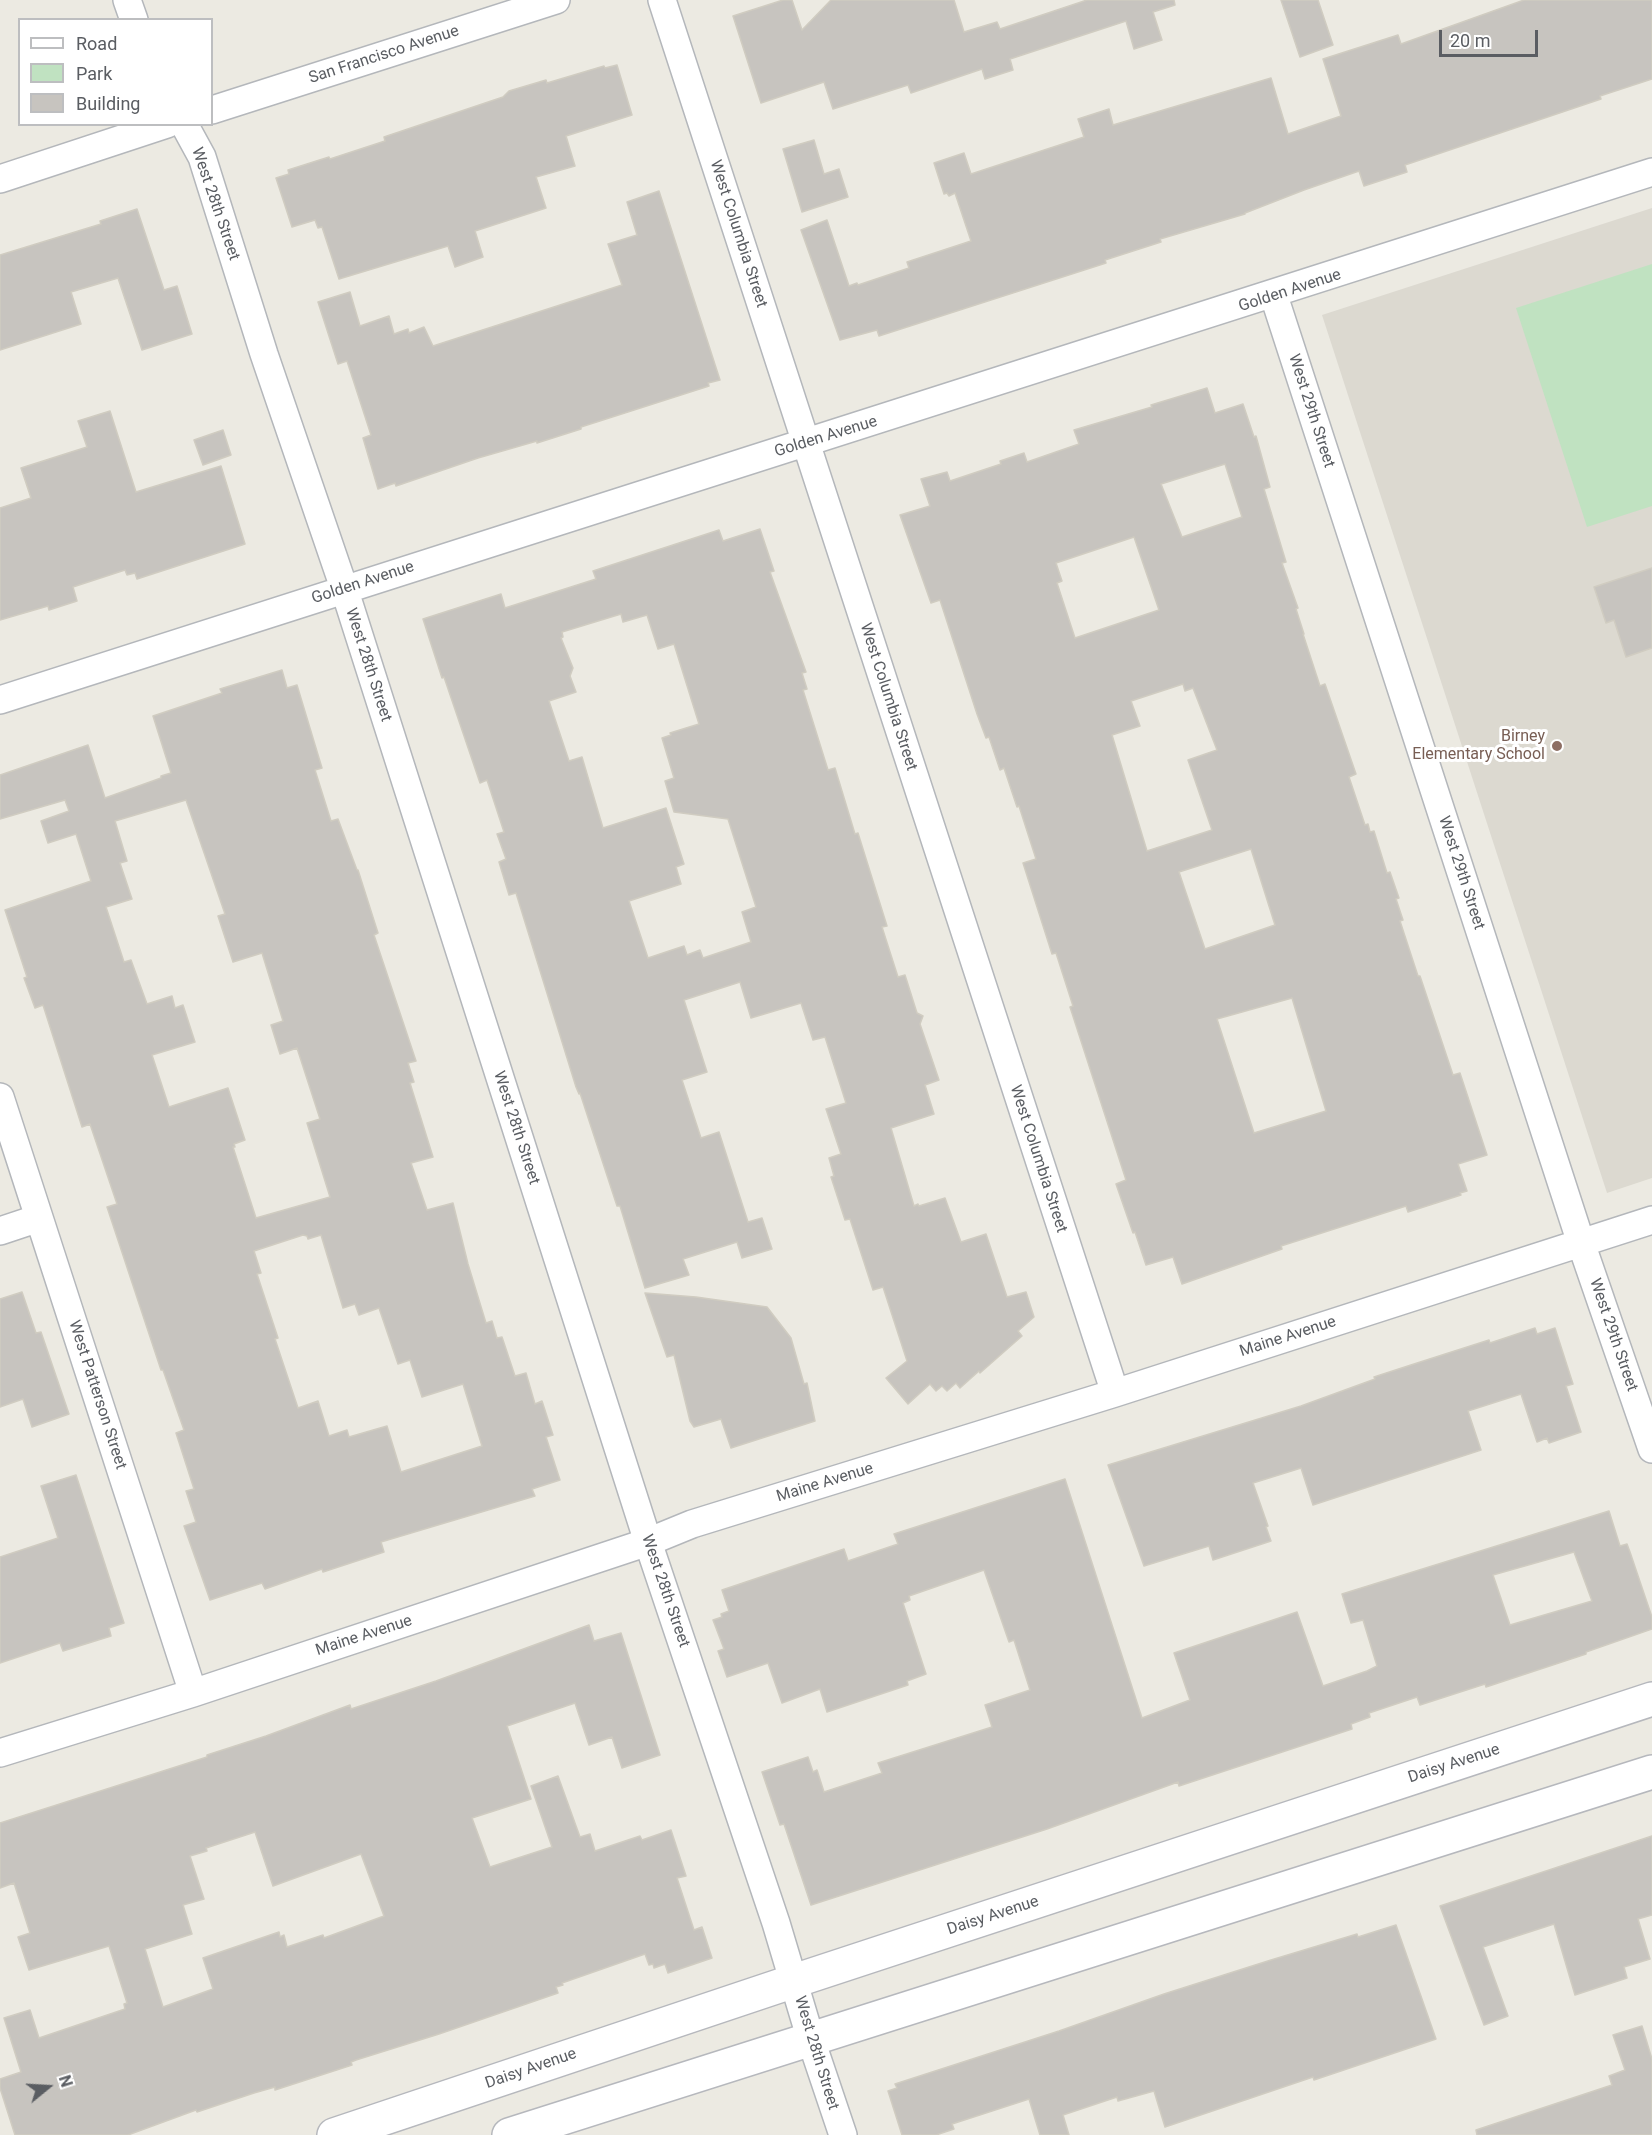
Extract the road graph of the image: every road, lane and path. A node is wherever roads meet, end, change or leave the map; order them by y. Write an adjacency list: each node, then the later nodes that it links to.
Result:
1 (127, 0): 4 (street)
2 (556, 0): 5 (street, San Francisco Avenue)
3 (662, 0): 11 (street, West Columbia Street)
4 (133, 18)
5 (213, 110)
6 (161, 126): 9 (street)
7 (185, 126): 12 (street, West 28th Street)
8 (1652, 172): 10 (street, Golden Avenue)
9 (0, 179)
10 (1274, 296): 11 (street, Golden Avenue); 18 (street, West 29th Street)
11 (806, 444): 12 (street, Golden Avenue); 19 (street, West Columbia Street)
12 (344, 588): 13 (street, Golden Avenue); 21 (street, West 28th Street)
13 (0, 700)
14 (0, 1097): 15 (street, West Patterson Street)
15 (39, 1218): 17 (street); 22 (street, West Patterson Street)
16 (1652, 1220): 18 (street, Maine Avenue)
17 (0, 1231)
18 (1581, 1243): 19 (street, Maine Avenue); 20 (street, West 29th Street)
19 (1115, 1393): 21 (street, Maine Avenue)
20 (1652, 1449)
21 (648, 1542): 22 (street, Maine Avenue); 26 (street, West 28th Street)
22 (193, 1693): 24 (street, Maine Avenue)
23 (1652, 1699): 26 (street, Daisy Avenue)
24 (0, 1753)
25 (1652, 1772): 27 (street)
26 (794, 1981): 27 (street, West 28th Street); 28 (street, Daisy Avenue)
27 (811, 2040): 29 (street); 30 (street, West 28th Street)
28 (334, 2135)
29 (509, 2135)
30 (843, 2135)

